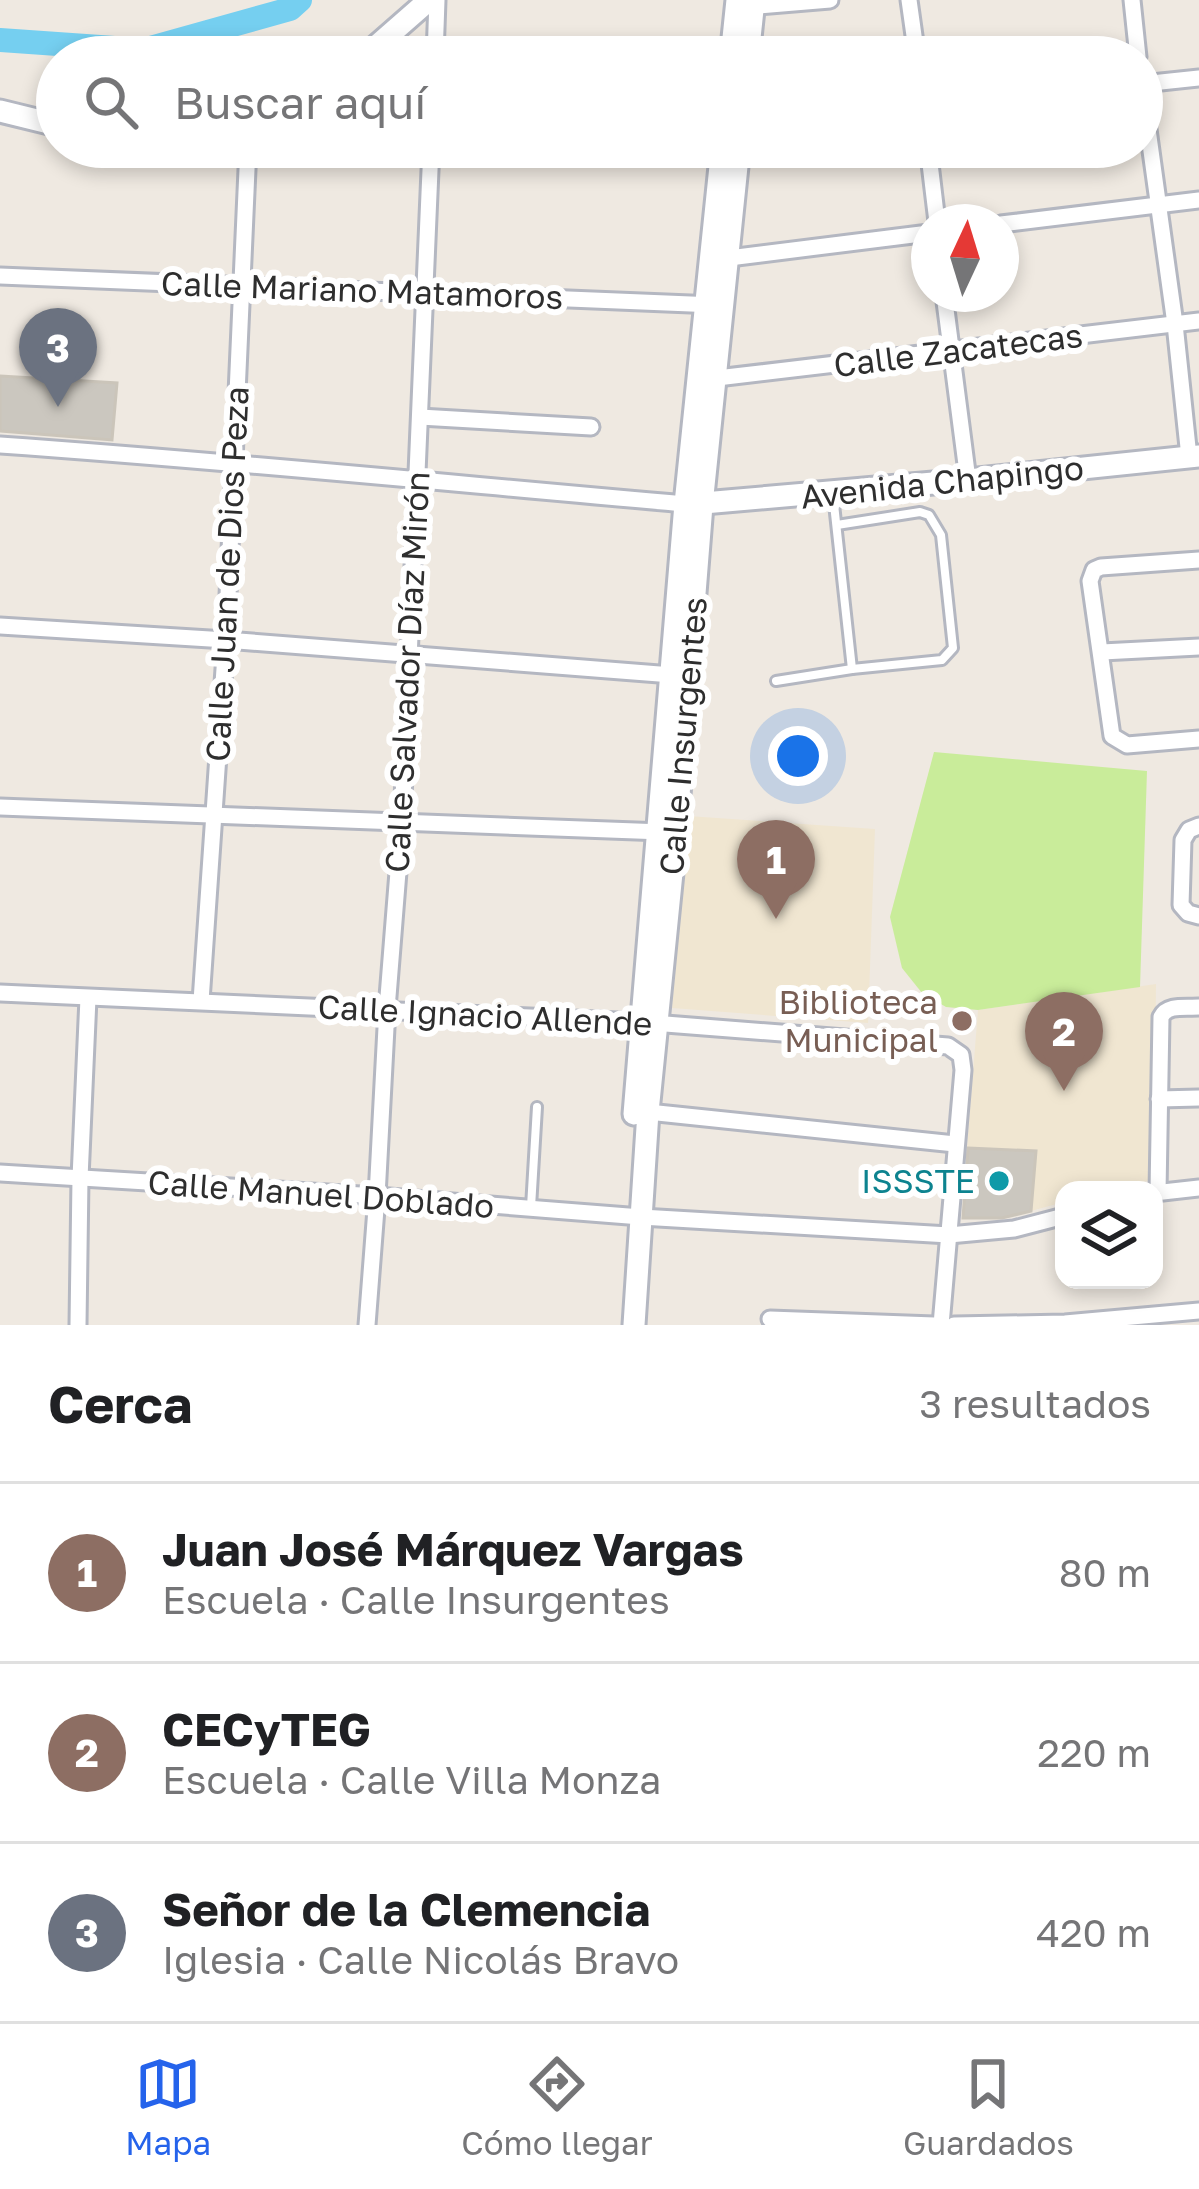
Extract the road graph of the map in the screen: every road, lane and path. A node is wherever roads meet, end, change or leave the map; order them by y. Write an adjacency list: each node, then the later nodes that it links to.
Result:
1 (433, 0): 6 (main road); 7 (street)
2 (830, 0): 5 (street)
3 (910, 0): 10 (street)
4 (1132, 0): 11 (street)
5 (745, 3): 8 (main road); 9 (main road)
6 (390, 36)
7 (434, 36)
8 (736, 36)
9 (747, 36)
10 (914, 36)
11 (1136, 36)
12 (1199, 78): 13 (street)
13 (1163, 82)
14 (0, 111): 15 (main road)
15 (36, 120)
16 (247, 168): 29 (street, Calle Juan de Dios Peza)
17 (430, 168): 30 (street, Calle Salvador Díaz Mirón)
18 (721, 168): 31 (main road, Calle Insurgentes)
19 (737, 168): 27 (main road, Calle Insurgentes)
20 (931, 168): 23 (street)
21 (1154, 168): 24 (street)
22 (1199, 200): 24 (street)
23 (935, 204)
24 (1159, 205): 25 (street); 34 (street)
25 (1019, 222)
26 (911, 235): 27 (street)
27 (729, 258): 31 (main road, Calle Insurgentes)
28 (0, 276): 29 (street, Calle Mariano Matamoros)
29 (241, 286): 30 (street, Calle Mariano Matamoros); 41 (street, Calle Juan de Dios Peza)
30 (424, 292): 31 (street, Calle Mariano Matamoros); 37 (street, Calle Salvador Díaz Mirón)
31 (715, 306): 36 (main road, Calle Insurgentes); 45 (main road, Calle Insurgentes)
32 (946, 312): 35 (street)
33 (1199, 322): 34 (street, Calle Zacatecas)
34 (1175, 324): 35 (street, Calle Zacatecas); 40 (street)
35 (950, 352): 36 (street, Calle Zacatecas); 42 (street)
36 (716, 378): 45 (main road, Calle Insurgentes)
37 (420, 417): 38 (street); 43 (street, Calle Salvador Díaz Mirón)
38 (591, 427)
39 (0, 445): 41 (street)
40 (1194, 456): 42 (main road, Avenida Chapingo)
41 (233, 462): 43 (street); 49 (street, Calle Juan de Dios Peza)
42 (968, 480): 44 (main road, Avenida Chapingo)
43 (416, 481): 45 (street); 52 (street, Calle Salvador Díaz Mirón)
44 (833, 493): 45 (main road, Avenida Chapingo); 46 (lane)
45 (694, 504): 54 (main road, Calle Insurgentes); 61 (main road, Calle Insurgentes)
46 (837, 525): 53 (lane); 53 (lane)
47 (1199, 560): 51 (street)
48 (0, 626): 49 (street)
49 (226, 640): 52 (street); 58 (street, Calle Juan de Dios Peza)
50 (1199, 647): 51 (street)
51 (1102, 652): 56 (street)
52 (410, 654): 54 (street); 59 (street, Calle Salvador Díaz Mirón)
53 (852, 669): 55 (lane)
54 (673, 675): 61 (main road, Calle Insurgentes)
55 (776, 681)
56 (1199, 739)
57 (0, 807): 58 (street)
58 (215, 815): 59 (street); 65 (street, Calle Juan de Dios Peza)
59 (402, 822): 61 (street); 67 (street, Calle Salvador Díaz Mirón)
60 (1198, 826): 62 (street)
61 (667, 832): 68 (main road, Calle Insurgentes)
62 (1199, 916)
63 (0, 993): 64 (street, Calle Ignacio Allende)
64 (88, 998): 65 (street, Calle Ignacio Allende); 75 (street)
65 (202, 1001): 67 (street, Calle Ignacio Allende)
66 (1199, 1007): 70 (street)
67 (386, 1009): 68 (street, Calle Ignacio Allende); 79 (street, Calle Salvador Díaz Mirón)
68 (649, 1023): 72 (main road, Calle Insurgentes); 73 (street, Calle Ignacio Allende); 81 (main road, Calle Insurgentes)
69 (1199, 1098): 70 (street)
70 (1159, 1099): 76 (street)
71 (537, 1107): 80 (lane)
72 (648, 1112): 73 (street); 81 (main road, Calle Insurgentes)
73 (955, 1144): 83 (street)
74 (0, 1173): 75 (street, Calle Manuel Doblado)
75 (80, 1178): 79 (street, Calle Manuel Doblado); 86 (street)
76 (1156, 1181)
77 (1199, 1188): 78 (street)
78 (1163, 1192)
79 (377, 1196): 80 (street, Calle Manuel Doblado); 87 (street, Calle Salvador Díaz Mirón)
80 (531, 1208): 81 (street, Calle Manuel Doblado)
81 (634, 1217): 83 (street, Calle Manuel Doblado); 88 (main road, Calle Insurgentes); 89 (main road, Calle Insurgentes)
82 (1055, 1218): 83 (street, Calle Manuel Doblado)
83 (949, 1235): 90 (street)
84 (1199, 1311): 91 (street)
85 (770, 1319): 90 (street)
86 (78, 1325)
87 (367, 1325)
88 (620, 1325)
89 (634, 1325)
90 (937, 1325)
91 (954, 1325)

